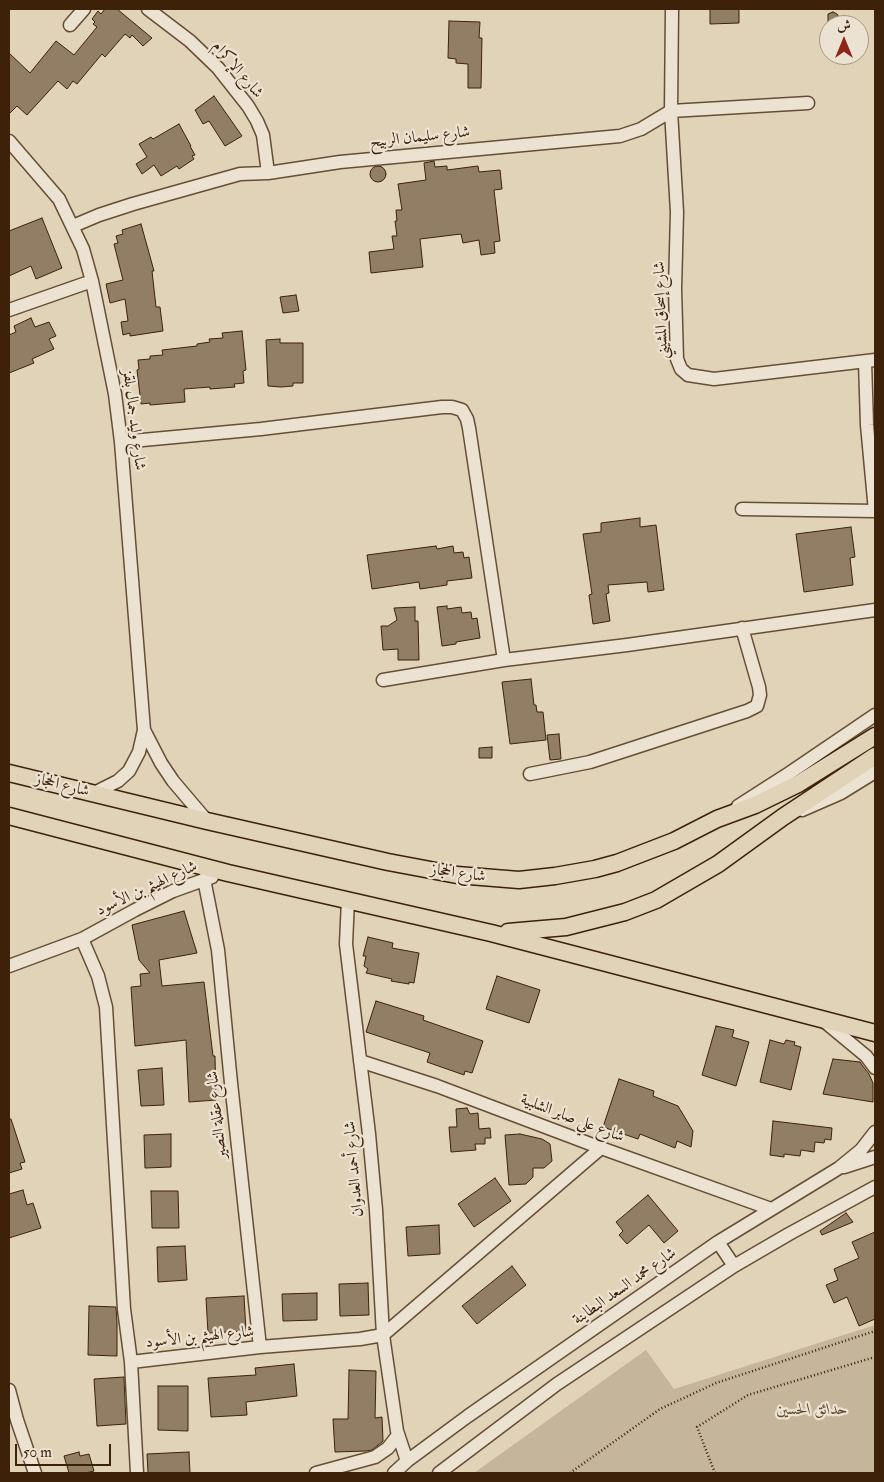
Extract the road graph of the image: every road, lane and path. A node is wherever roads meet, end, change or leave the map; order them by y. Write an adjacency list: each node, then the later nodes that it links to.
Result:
1 (84, 9): 4 (street)
2 (148, 9): 8 (street, شارع الإكرام)
3 (672, 9): 6 (street)
4 (70, 24)
5 (808, 103): 6 (street)
6 (671, 111): 8 (street, شارع سليمان الربيح); 12 (street, شارع إسحاق المشيني)
7 (9, 141): 9 (street, شارع وليد جمال بلقز)
8 (268, 173): 9 (street, شارع سليمان الربيح)
9 (73, 226): 10 (street, شارع وليد جمال بلقز)
10 (92, 281): 11 (street); 13 (street, شارع وليد جمال بلقز)
11 (9, 310)
12 (870, 361): 15 (street)
13 (121, 442): 18 (street); 21 (street, شارع وليد جمال بلقز)
14 (742, 509): 15 (street)
15 (875, 511)
16 (875, 610): 17 (street)
17 (742, 628): 18 (street); 26 (street)
18 (504, 660): 19 (street)
19 (383, 680)
20 (875, 715): 30 (street, شارع الحجاز)
21 (144, 730): 27 (street, شارع وليد جمال بلقز); 31 (street, شارع وليد جمال بلقز)
22 (875, 736): 30 (main road)
23 (875, 756): 29 (main road)
24 (875, 772): 29 (street)
25 (9, 773): 27 (main road, شارع الحجاز)
26 (530, 774)
27 (92, 794): 31 (main road, شارع الحجاز)
28 (9, 816): 32 (main road)
29 (783, 818): 35 (main road)
30 (717, 819): 31 (main road, شارع الحجاز)
31 (207, 822)
32 (228, 873): 33 (street, شارع الهيثم بن الأسود); 34 (main road)
33 (204, 879): 36 (street, شارع الهيثم بن الأسود); 52 (street, شارع عقلة النصير)
34 (348, 900): 35 (main road); 40 (street, شارع أحمد العدوان)
35 (491, 933): 38 (main road)
36 (82, 939): 37 (street, شارع الهيثم بن الأسود); 54 (street, شارع الهيثم بن الأسود)
37 (9, 966)
38 (821, 1019): 39 (main road); 41 (street)
39 (875, 1033)
40 (360, 1061): 43 (street, شارع علي صابر الشلبية); 51 (street, شارع أحمد العدوان)
41 (875, 1068)
42 (875, 1132): 45 (street, شارع محمد السعد البطاينة)
43 (600, 1148): 47 (street, شارع علي صابر الشلبية); 51 (street)
44 (875, 1158): 45 (street)
45 (839, 1168): 47 (street, شارع محمد السعد البطاينة)
46 (875, 1187): 49 (street)
47 (771, 1209): 48 (street, شارع محمد السعد البطاينة)
48 (718, 1242): 49 (street); 58 (street, شارع محمد السعد البطاينة)
49 (734, 1266): 63 (street)
50 (875, 1331): 64 (path)
51 (383, 1335): 52 (street, شارع الهيثم بن الأسود); 57 (street, شارع أحمد العدوان)
52 (260, 1347): 54 (street, شارع الهيثم بن الأسود)
53 (875, 1357): 65 (path)
54 (131, 1362): 60 (street)
55 (9, 1390): 56 (street)
56 (13, 1421): 59 (street)
57 (398, 1435): 58 (street, شارع أحمد العدوان); 61 (street)
58 (407, 1461): 62 (street, شارع محمد السعد البطاينة)
59 (35, 1473)
60 (138, 1473)
61 (316, 1473)
62 (394, 1473)
63 (439, 1473)
64 (570, 1473)
65 (715, 1473)

